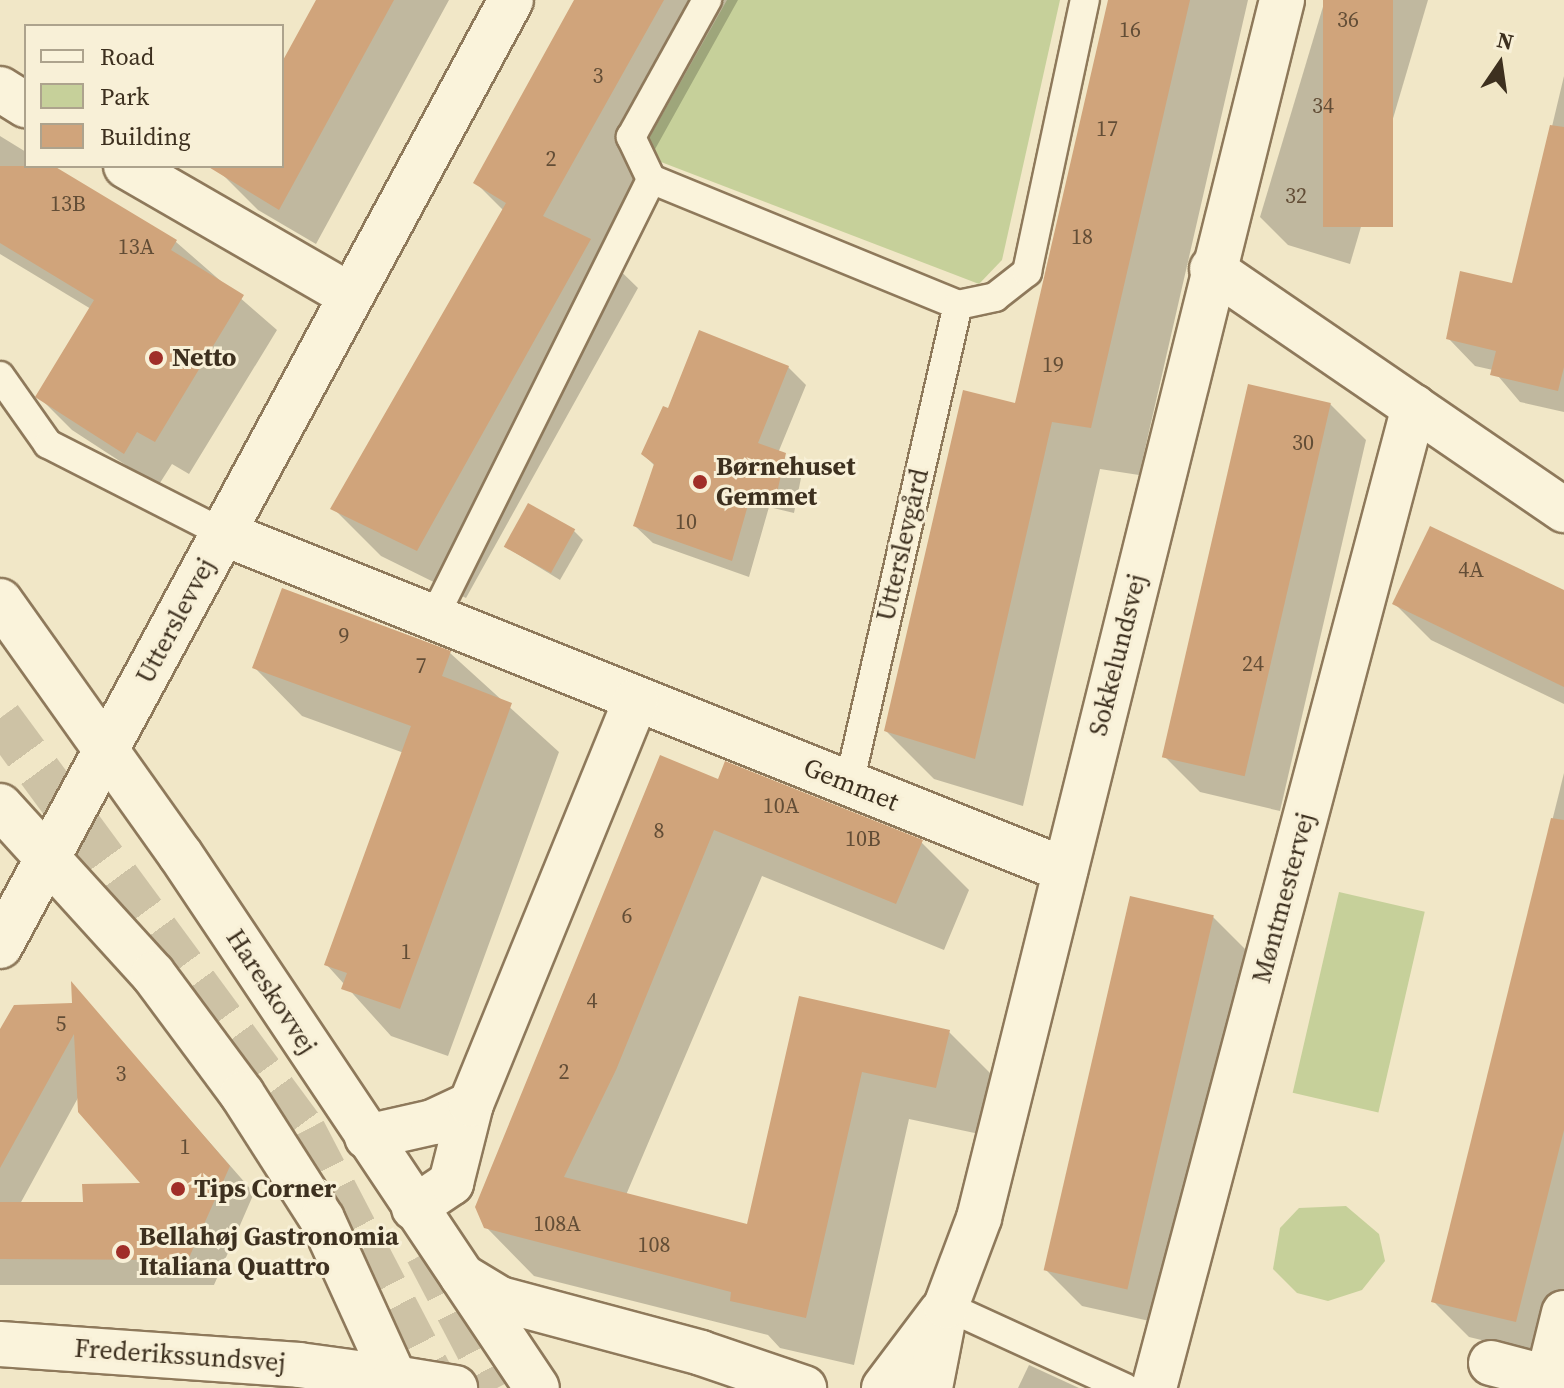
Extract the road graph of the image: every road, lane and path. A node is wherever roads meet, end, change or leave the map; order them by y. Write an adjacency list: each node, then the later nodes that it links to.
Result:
1 (511, 0): 10 (street, Utterslevvej)
2 (707, 0): 8 (lane)
3 (1085, 0): 11 (lane)
4 (1282, 0): 9 (street, Sokkelundsvej)
5 (0, 89): 6 (street)
6 (24, 104)
7 (129, 168): 10 (street)
8 (651, 179): 11 (lane); 17 (lane)
9 (1212, 269): 13 (street); 23 (street, Sokkelundsvej)
10 (349, 295): 15 (street, Utterslevvej)
11 (958, 305): 20 (lane, Utterslevgård)
12 (0, 376): 15 (lane)
13 (1414, 407): 14 (street); 40 (street, Møntmestervej)
14 (1564, 510)
15 (223, 533): 17 (street, Gemmet); 19 (street, Utterslevvej)
16 (0, 601): 19 (street, Hareskovvej)
17 (433, 619): 18 (street, Gemmet)
18 (636, 700): 20 (street, Gemmet); 25 (street)
19 (105, 754): 22 (street, Utterslevvej); 26 (street, Hareskovvej)
20 (849, 784): 23 (street, Gemmet)
21 (0, 806): 22 (street)
22 (50, 858): 24 (street, Utterslevvej); 33 (street)
23 (1065, 870): 29 (street, Sokkelundsvej)
24 (0, 946)
25 (471, 1104): 26 (street); 27 (street)
26 (367, 1137): 27 (street, Hareskovvej)
27 (414, 1208): 28 (street, Hareskovvej)
28 (456, 1270): 35 (street, Hareskovvej); 36 (street)
29 (946, 1306): 37 (street, Sokkelundsvej); 38 (street, Sokkelundsvej); 39 (lane)
30 (1564, 1313): 32 (street)
31 (0, 1344): 33 (street, Frederikssundsvej)
32 (1491, 1363)
33 (400, 1385): 34 (street, Frederikssundsvej)
34 (455, 1388)
35 (537, 1388)
36 (804, 1388)
37 (884, 1388)
38 (930, 1388)
39 (1125, 1388)
40 (1154, 1388)

